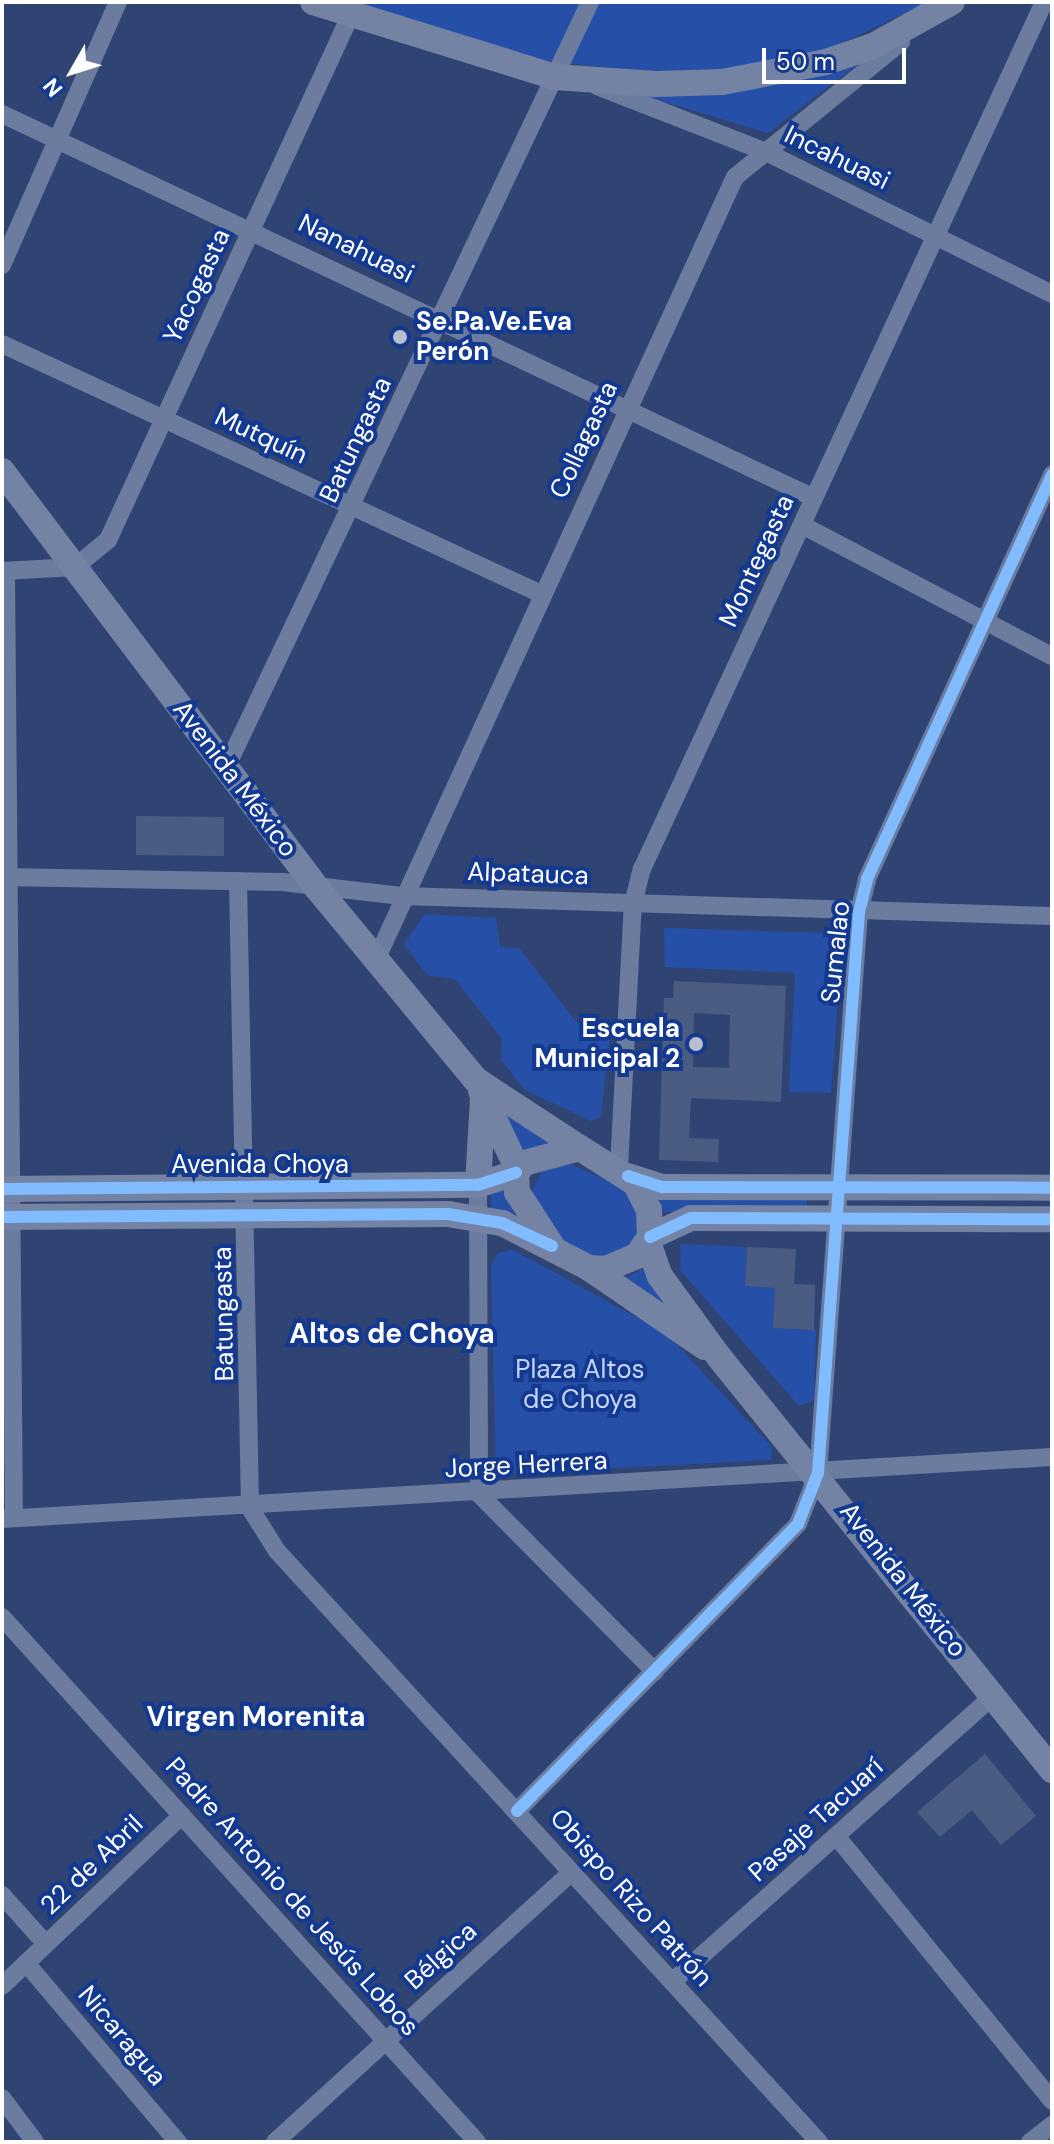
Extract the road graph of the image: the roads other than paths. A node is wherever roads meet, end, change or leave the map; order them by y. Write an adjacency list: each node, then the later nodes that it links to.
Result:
1 (118, 2): 10 (street)
2 (313, 2): 6 (main road)
3 (590, 2): 7 (street, Batungasta)
4 (1044, 2): 13 (street, Montegasta)
5 (943, 9): 8 (main road); 11 (street, Collagasta)
6 (351, 14): 7 (main road); 12 (street, Yacogasta)
7 (555, 77): 8 (main road); 16 (street, Batungasta)
8 (591, 84): 11 (street, Incahuasi)
9 (2, 114): 10 (street, Nanahuasi)
10 (58, 139): 12 (street, Nanahuasi); 14 (street)
11 (764, 151): 13 (street, Incahuasi); 18 (street, Collagasta)
12 (252, 228): 16 (street, Nanahuasi); 19 (street, Yacogasta)
13 (936, 236): 15 (street, Incahuasi); 22 (street, Montegasta)
14 (2, 265)
15 (1052, 294)
16 (442, 319): 18 (street, Nanahuasi); 23 (street, Batungasta)
17 (2, 344): 19 (street, Mutquín)
18 (627, 408): 22 (street, Nanahuasi); 27 (street, Collagasta)
19 (164, 420): 23 (street, Mutquín); 25 (street, Yacogasta)
20 (2, 471): 25 (main road, Avenida México)
21 (1052, 474): 28 (street, Sumalao)
22 (814, 498): 24 (street, Montegasta)
23 (353, 507): 27 (street, Mutquín); 30 (street, Batungasta)
24 (802, 525): 28 (street); 35 (street, Montegasta)
25 (75, 567): 26 (street); 30 (main road, Avenida México)
26 (4, 571): 31 (street)
27 (541, 594): 34 (street, Collagasta)
28 (985, 621): 29 (street); 36 (street, Sumalao)
29 (1052, 656)
30 (226, 768): 33 (main road, Avenida México)
31 (5, 878): 32 (street, Alpatauca); 47 (street)
32 (238, 881): 33 (street, Alpatauca); 44 (street, Batungasta)
33 (317, 888): 34 (street, Alpatauca); 38 (main road, Avenida México)
34 (401, 896): 35 (street, Alpatauca); 38 (street, Collagasta)
35 (633, 904): 36 (street, Alpatauca); 42 (street, Montegasta)
36 (859, 912): 37 (street, Alpatauca); 45 (street, Sumalao)
37 (1052, 916)
38 (376, 960): 39 (main road, Avenida México)
39 (479, 1087): 40 (main road, Avenida México); 41 (main road, Avenida México); 43 (main road)
40 (580, 1148): 41 (main road); 42 (main road)
41 (517, 1171): 43 (main road, Avenida Choya); 54 (main road)
42 (624, 1172): 45 (main road); 53 (main road)
43 (478, 1185): 44 (main road, Avenida Choya); 50 (street)
44 (245, 1187): 47 (main road, Avenida Choya); 48 (street, Batungasta)
45 (840, 1188): 46 (main road); 51 (street, Sumalao)
46 (1052, 1188)
47 (5, 1189): 49 (street)
48 (244, 1215): 49 (main road, Avenida Choya); 50 (main road, Avenida Choya); 60 (street, Batungasta)
49 (5, 1217): 61 (street)
50 (479, 1218): 54 (main road, Avenida Choya); 59 (street)
51 (839, 1218): 52 (main road); 53 (main road); 58 (street, Sumalao)
52 (1052, 1219)
53 (649, 1240): 55 (main road); 56 (main road, Avenida México)
54 (552, 1246): 55 (main road)
55 (589, 1268): 56 (main road, Avenida México)
56 (719, 1357): 58 (main road, Avenida México)
57 (1052, 1457): 58 (street, Jorge Herrera)
58 (818, 1473): 59 (street, Jorge Herrera); 63 (street, Sumalao); 64 (main road, Avenida México)
59 (479, 1494): 60 (street, Jorge Herrera); 63 (street)
60 (250, 1508): 61 (street, Jorge Herrera); 66 (street, Obispo Rizo Patrón)
61 (8, 1518)
62 (2, 1617): 67 (street, Padre Antonio de Jesús Lobos)
63 (655, 1672): 66 (street, Sumalao)
64 (993, 1696): 65 (main road, Avenida México); 68 (street, Pasaje Tacuarí)
65 (1052, 1770)
66 (517, 1811): 69 (street, Obispo Rizo Patrón)
67 (182, 1815): 71 (street, 22 de Abril); 75 (street, Padre Antonio de Jesús Lobos)
68 (837, 1837): 73 (street, Pasaje Tacuarí); 77 (street)
69 (572, 1872): 73 (street, Obispo Rizo Patrón); 75 (street, Bélgica)
70 (2, 1895): 71 (street)
71 (46, 1944): 72 (street, 22 de Abril)
72 (26, 1963): 74 (street, 22 de Abril); 80 (street, Nicaragua)
73 (672, 1982): 83 (street, Obispo Rizo Patrón)
74 (2, 1986)
75 (386, 2041): 81 (street, Bélgica); 82 (street, Padre Antonio de Jesús Lobos)
76 (2, 2098): 79 (street)
77 (1052, 2101)
78 (1052, 2125): 84 (street)
79 (35, 2142)
80 (178, 2142)
81 (275, 2142)
82 (477, 2142)
83 (819, 2142)
84 (1030, 2142)

